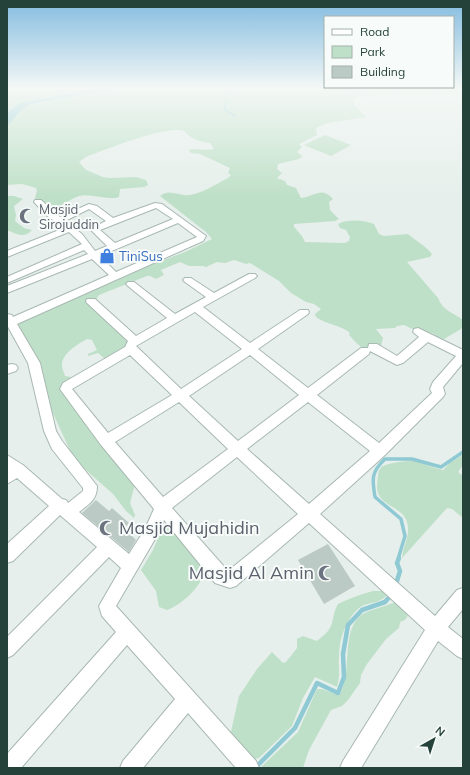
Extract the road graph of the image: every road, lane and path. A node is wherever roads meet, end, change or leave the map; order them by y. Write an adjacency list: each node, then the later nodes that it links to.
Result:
1 (38, 202): 3 (street)
2 (179, 220): 4 (street); 7 (street); 10 (street)
3 (59, 222): 4 (street); 5 (street)
4 (113, 222): 7 (street)
5 (70, 228): 6 (street); 8 (street)
6 (85, 246): 9 (street); 12 (street)
7 (114, 247): 9 (street)
8 (7, 254)
9 (94, 255): 10 (street); 15 (street)
10 (114, 276): 20 (street)
11 (252, 276): 16 (street)
12 (7, 280)
13 (188, 280): 16 (street)
14 (131, 284): 21 (street)
15 (7, 290)
16 (213, 297): 18 (street)
17 (91, 301): 22 (street)
18 (196, 307): 21 (street); 23 (street)
19 (304, 312): 23 (street)
20 (9, 319): 32 (street)
21 (175, 319): 22 (street)
22 (133, 345): 25 (street); 27 (street)
23 (250, 349): 25 (street); 26 (street)
24 (463, 355): 26 (street); 29 (street)
25 (181, 395): 27 (street); 28 (street)
26 (308, 395): 28 (street); 29 (street)
27 (106, 441): 31 (street)
28 (237, 449): 31 (street); 33 (street)
29 (380, 451): 33 (street)
30 (11, 469): 32 (street)
31 (163, 506): 33 (street); 36 (street)
32 (65, 508): 34 (street); 35 (street)
33 (309, 514): 38 (street)
34 (108, 547): 36 (street); 40 (street)
35 (7, 555)
36 (131, 566): 39 (street)
37 (463, 596): 38 (street)
38 (436, 628): 41 (street); 46 (street)
39 (128, 632): 42 (street); 44 (street)
40 (7, 650)
41 (463, 650)
42 (188, 698): 43 (street); 45 (street)
43 (248, 767)
44 (8, 768)
45 (130, 768)
46 (350, 768)

